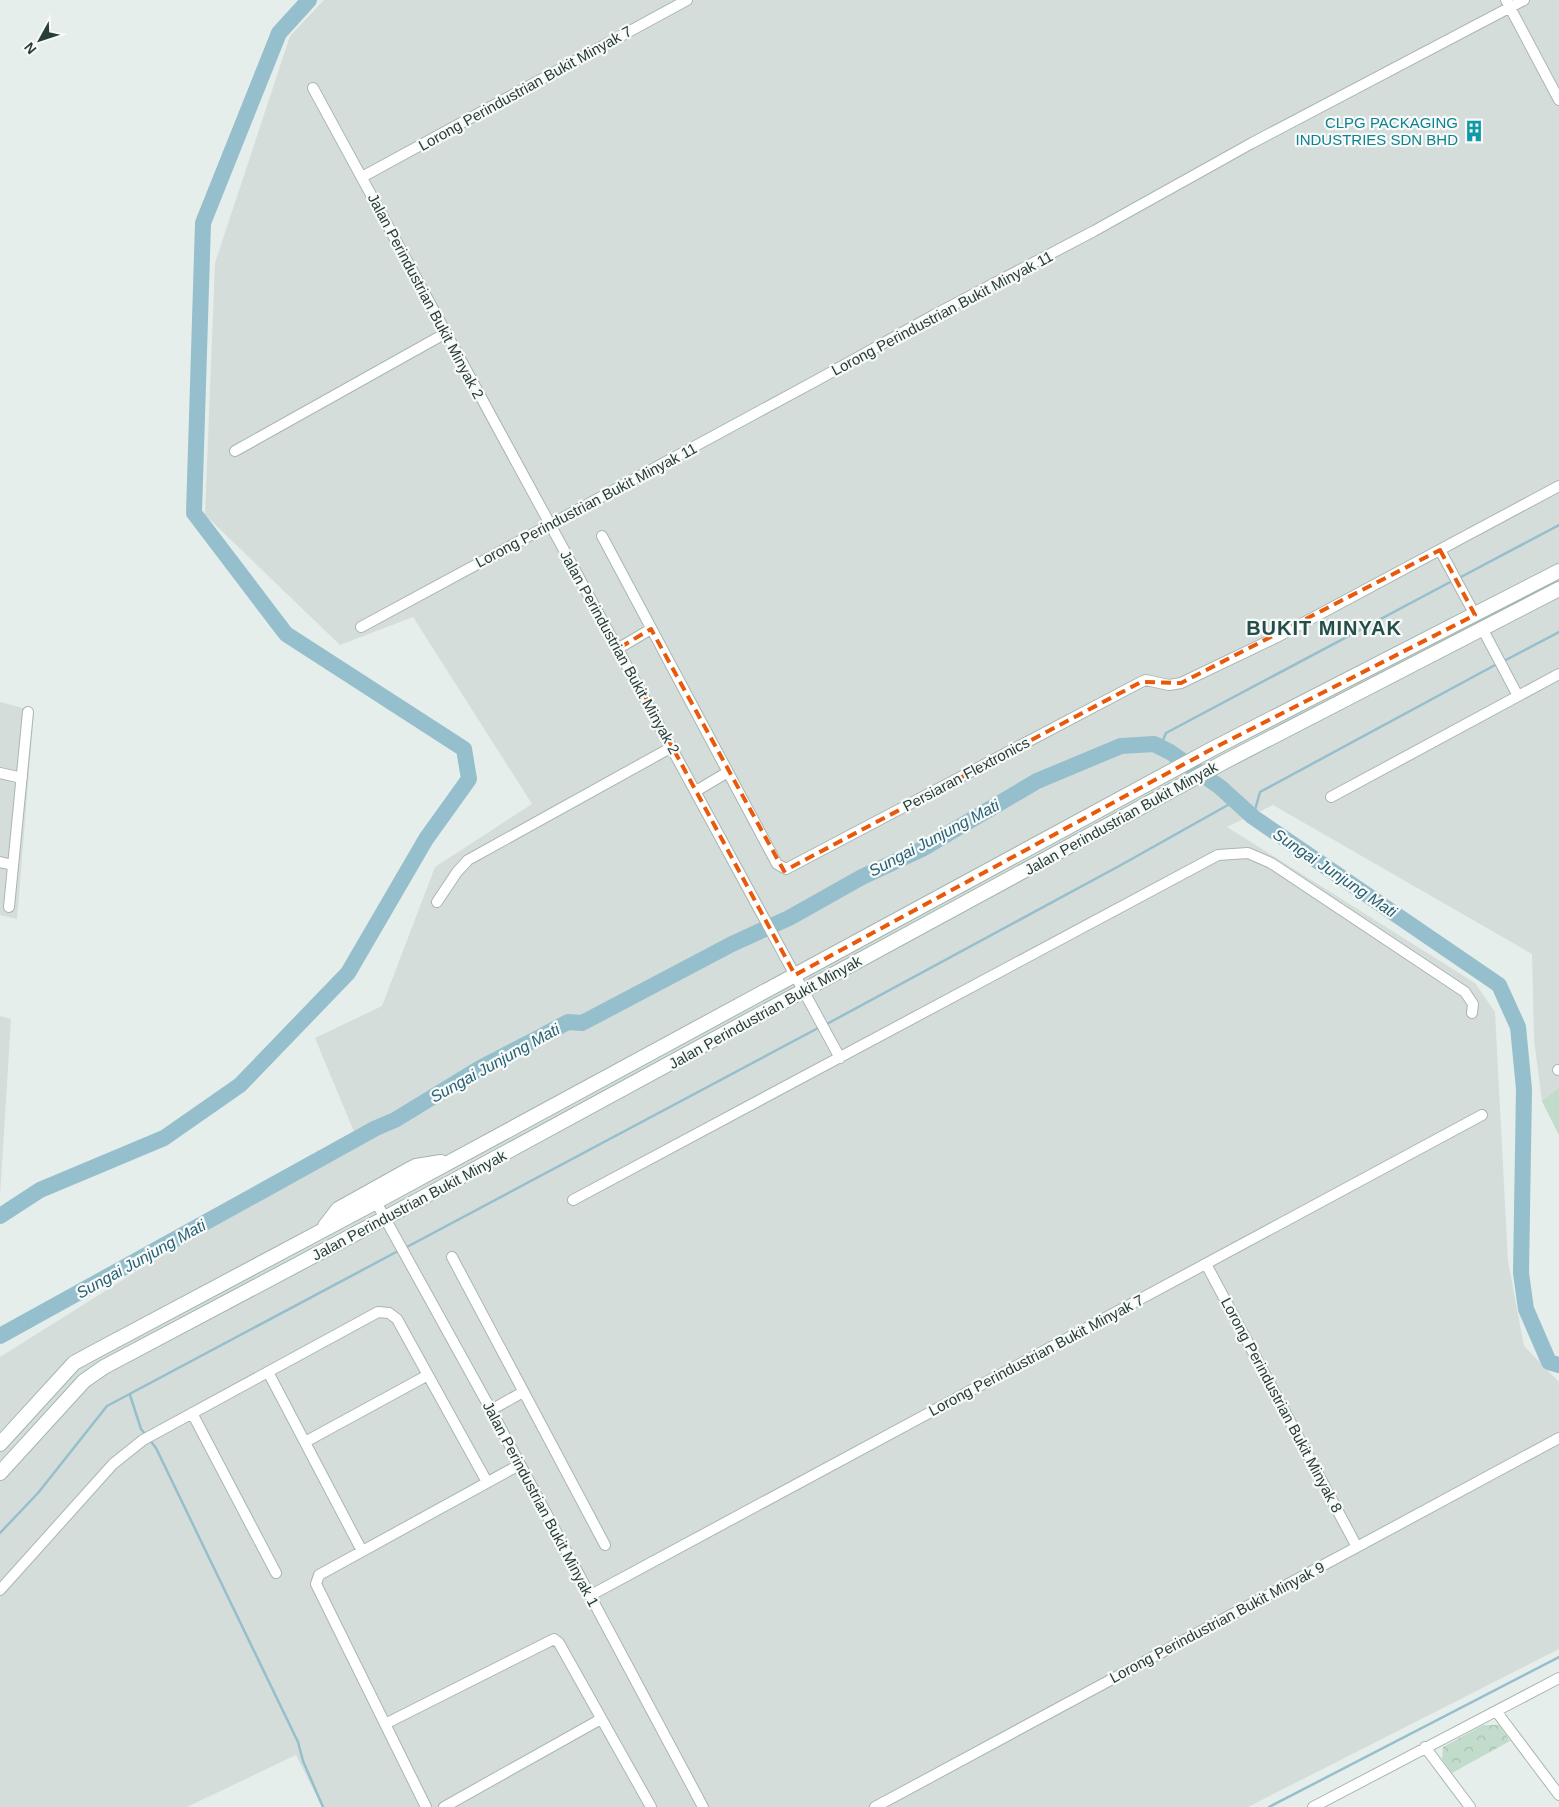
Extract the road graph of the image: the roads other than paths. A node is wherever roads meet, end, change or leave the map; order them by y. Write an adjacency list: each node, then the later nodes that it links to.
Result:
1 (687, 0): 6 (street, Lorong Perindustrian Bukit Minyak 7)
2 (1524, 0): 3 (street, Lorong Perindustrian Bukit Minyak 11)
3 (1508, 4): 5 (street); 10 (street, Lorong Perindustrian Bukit Minyak 11)
4 (313, 88): 6 (street, Jalan Perindustrian Bukit Minyak 2)
5 (1559, 100)
6 (362, 177): 7 (street, Jalan Perindustrian Bukit Minyak 2)
7 (446, 334): 8 (street); 10 (street, Jalan Perindustrian Bukit Minyak 2)
8 (235, 451)
9 (1559, 486): 12 (street)
10 (550, 524): 16 (street, Lorong Perindustrian Bukit Minyak 11); 19 (street, Jalan Perindustrian Bukit Minyak 2)
11 (602, 536): 17 (street, Persiaran Flextronics)
12 (1440, 550): 15 (street); 24 (street, Persiaran Flextronics)
13 (1559, 571): 15 (main road, Jalan Perindustrian Bukit Minyak)
14 (1559, 589): 18 (main road, Jalan Perindustrian Bukit Minyak)
15 (1475, 615): 33 (main road, Jalan Perindustrian Bukit Minyak)
16 (361, 627)
17 (651, 630): 19 (street); 24 (street, Persiaran Flextronics)
18 (1483, 630): 21 (street); 34 (main road, Jalan Perindustrian Bukit Minyak)
19 (619, 648): 23 (street, Jalan Perindustrian Bukit Minyak 2)
20 (1559, 674): 21 (street)
21 (1518, 696): 28 (street)
22 (28, 712): 26 (street)
23 (672, 747): 27 (street, Jalan Perindustrian Bukit Minyak 2); 31 (street)
24 (728, 772): 27 (street)
25 (0, 773): 26 (street)
26 (22, 778): 30 (street)
27 (696, 791): 33 (street, Jalan Perindustrian Bukit Minyak 2)
28 (1331, 797)
29 (0, 862): 30 (street)
30 (13, 865): 32 (street)
31 (437, 902)
32 (9, 907)
33 (795, 975): 34 (street, Jalan Perindustrian Bukit Minyak 2); 38 (main road, Jalan Perindustrian Bukit Minyak)
34 (804, 991): 36 (street, Jalan Perindustrian Bukit Minyak 2); 41 (main road, Jalan Perindustrian Bukit Minyak)
35 (1472, 1013): 36 (street)
36 (840, 1058): 39 (street)
37 (1482, 1115): 44 (street, Lorong Perindustrian Bukit Minyak 7)
38 (452, 1161): 40 (main road, Jalan Perindustrian Bukit Minyak); 42 (main road)
39 (573, 1200)
40 (376, 1202): 41 (street, Jalan Perindustrian Bukit Minyak 1); 42 (main road, Jalan Perindustrian Bukit Minyak)
41 (385, 1218): 48 (street, Jalan Perindustrian Bukit Minyak 1); 54 (main road, Jalan Perindustrian Bukit Minyak)
42 (322, 1231): 52 (main road, Jalan Perindustrian Bukit Minyak)
43 (452, 1257): 47 (street)
44 (1206, 1264): 57 (street, Lorong Perindustrian Bukit Minyak 8); 61 (street, Lorong Perindustrian Bukit Minyak 7)
45 (268, 1372): 46 (street); 49 (street); 51 (street)
46 (428, 1375): 51 (street); 55 (street)
47 (523, 1392): 48 (street); 56 (street)
48 (491, 1410): 53 (street, Jalan Perindustrian Bukit Minyak 1)
49 (192, 1413): 59 (street); 60 (street)
50 (1559, 1438): 57 (street, Lorong Perindustrian Bukit Minyak 9)
51 (305, 1442): 58 (street)
52 (0, 1444)
53 (519, 1465): 55 (street); 61 (street, Jalan Perindustrian Bukit Minyak 1)
54 (0, 1472)
55 (488, 1482): 58 (street)
56 (605, 1545)
57 (1357, 1546): 72 (street, Lorong Perindustrian Bukit Minyak 9)
58 (362, 1551): 65 (street)
59 (276, 1573)
60 (0, 1590)
61 (591, 1596): 71 (street, Jalan Perindustrian Bukit Minyak 1)
62 (1559, 1678): 63 (street)
63 (1496, 1710): 66 (street); 67 (street)
64 (601, 1719): 65 (street); 69 (street); 70 (street)
65 (385, 1724): 68 (street)
66 (1425, 1747): 73 (street); 74 (street)
67 (1559, 1795)
68 (426, 1807)
69 (444, 1807)
70 (651, 1807)
71 (704, 1807)
72 (875, 1807)
73 (1313, 1807)
74 (1470, 1807)

